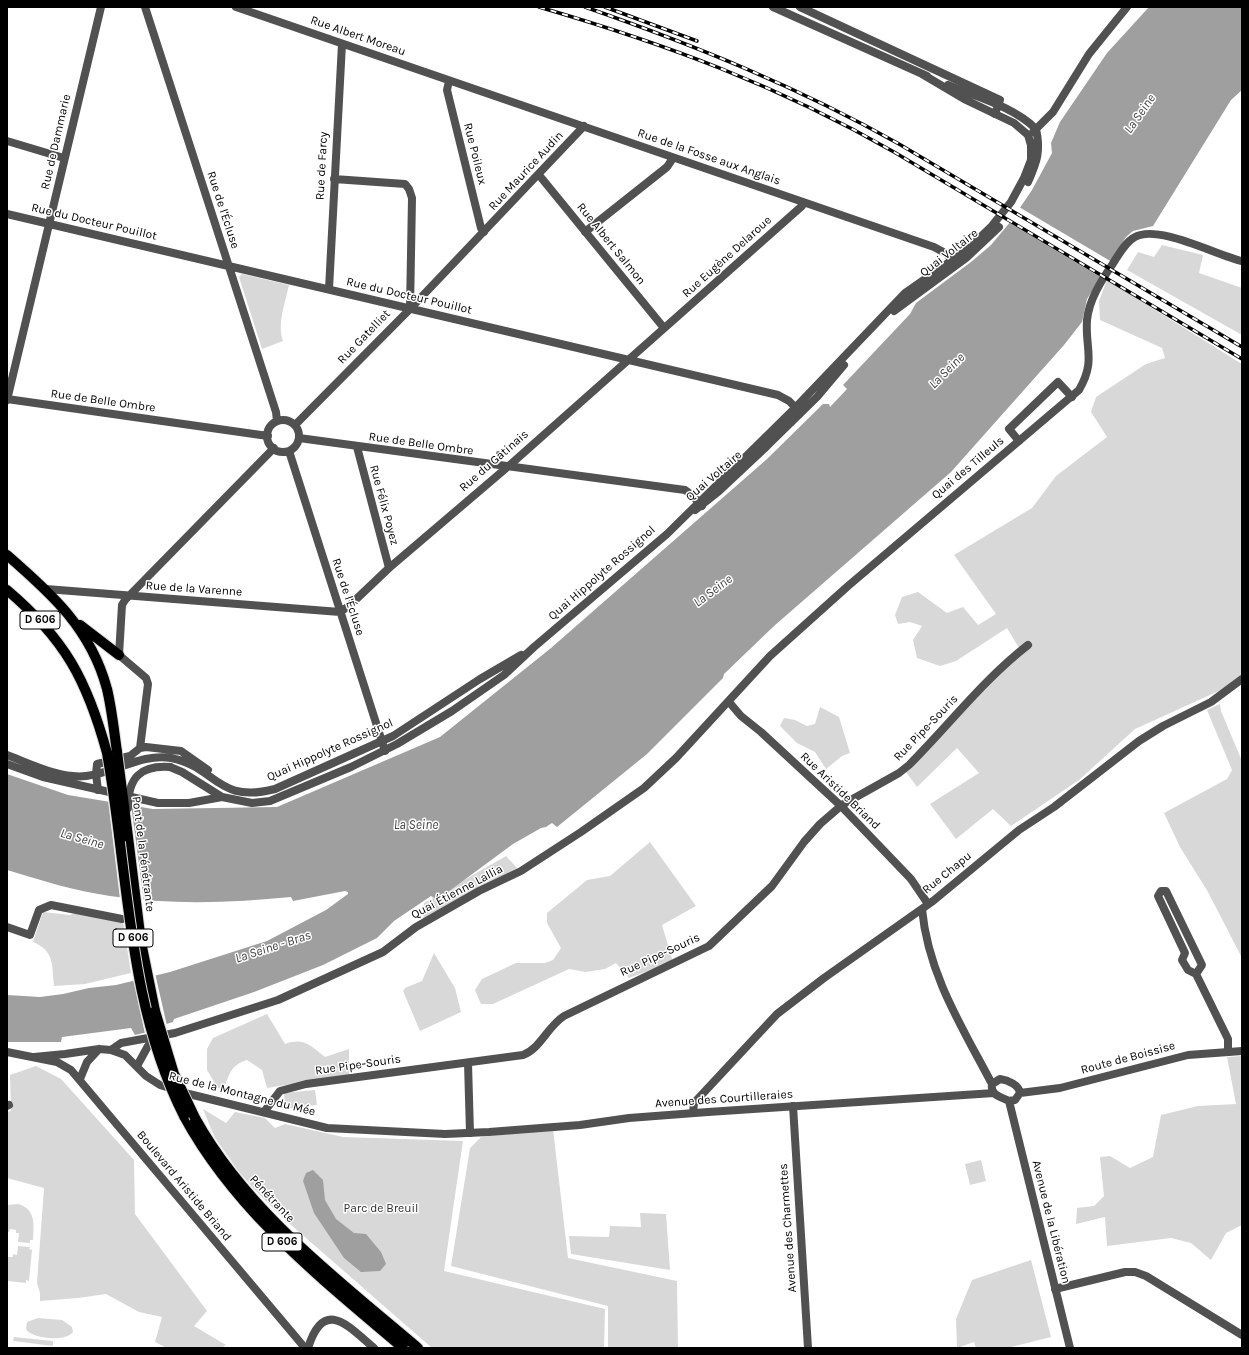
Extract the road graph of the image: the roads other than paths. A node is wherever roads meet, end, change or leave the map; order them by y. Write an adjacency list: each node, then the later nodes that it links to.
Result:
1 (101, 7): 16 (street, Rue de Dammarie)
2 (145, 7): 27 (street, Rue de l'Écluse)
3 (236, 7): 7 (street, Rue Albert Moreau)
4 (773, 7): 9 (street)
5 (800, 7): 8 (street)
6 (1127, 7): 13 (street)
7 (342, 44): 10 (street, Rue Albert Moreau); 19 (street, Rue de Farcy)
8 (903, 55): 9 (street); 11 (street)
9 (900, 63): 11 (street)
10 (449, 81): 12 (street, Rue de la Fosse aux Anglais); 23 (street, Rue Poileux)
11 (996, 110): 13 (street); 14 (street)
12 (584, 126): 17 (street, Rue de la Fosse aux Anglais); 18 (street, Rue Maurice Audin)
13 (1036, 129): 14 (street); 26 (street, Quai Voltaire)
14 (1028, 135): 26 (street, Quai Voltaire)
15 (7, 141): 16 (street)
16 (64, 158): 22 (street, Rue de Dammarie)
17 (673, 158): 20 (street, Rue de la Fosse aux Anglais); 24 (street)
18 (539, 175): 23 (street, Rue Maurice Audin); 24 (street, Rue Albert Salmon)
19 (334, 179): 28 (street, Rue de Farcy); 29 (street)
20 (803, 202): 26 (street, Rue de la Fosse aux Anglais); 30 (street, Rue Eugène Delaroue)
21 (7, 214): 22 (street, Rue du Docteur Pouillot)
22 (48, 223): 27 (street, Rue du Docteur Pouillot); 33 (street, Rue de Dammarie)
23 (484, 232): 29 (street, Rue Gatelliet)
24 (585, 232): 30 (street, Rue Albert Salmon)
25 (1242, 261): 32 (street, Quai des Tilleuls)
26 (954, 263): 34 (street, Quai Voltaire)
27 (230, 266): 28 (street, Rue du Docteur Pouillot); 35 (street, Rue de l'Écluse)
28 (329, 289): 29 (street, Rue du Docteur Pouillot)
29 (410, 308): 31 (street, Rue du Docteur Pouillot); 36 (street, Rue Gatelliet)
30 (664, 328): 31 (street, Rue du Gâtinais)
31 (627, 360): 34 (street, Rue du Docteur Pouillot); 43 (street, Rue du Gâtinais)
32 (1072, 397): 39 (street, Quai des Tilleuls); 39 (street)
33 (7, 400): 37 (street, Rue de Belle Ombre)
34 (798, 410): 44 (street, Quai Voltaire)
35 (277, 421): 36 (street); 37 (street)
36 (295, 425): 38 (street)
37 (268, 436): 41 (street)
38 (299, 438): 40 (street, Rue de Belle Ombre); 42 (street)
39 (1019, 441): 57 (street, Quai des Tilleuls)
40 (357, 447): 43 (street, Rue de Belle Ombre); 47 (street, Rue Félix Poyez)
41 (274, 448): 42 (street); 50 (street)
42 (289, 450): 51 (street, Rue de l'Écluse)
43 (506, 467): 44 (street, Rue de Belle Ombre); 47 (street, Rue du Gâtinais)
44 (700, 504): 45 (street, Quai Voltaire)
45 (685, 516): 54 (street, Quai Hippolyte Rossignol)
46 (7, 555): 48 (main road, D 606)
47 (389, 568): 51 (street, Rue du Gâtinais)
48 (46, 589): 50 (street, Rue de la Varenne); 52 (main road, D 606)
49 (7, 590): 61 (main road, D 606)
50 (130, 596): 51 (street, Rue de la Varenne); 55 (street)
51 (340, 612): 58 (street, Rue de l'Écluse)
52 (74, 620): 55 (main road); 61 (main road, D 606)
53 (1028, 645): 68 (street, Rue Pipe-Souris)
54 (534, 647): 58 (street, Quai Hippolyte Rossignol); 60 (street, Quai Hippolyte Rossignol)
55 (119, 655): 59 (street)
56 (1242, 679): 70 (street, Rue Chapu)
57 (729, 702): 68 (street, Rue Aristide Briand); 74 (street, Quai Étienne Lallia)
58 (382, 742): 60 (street, Rue de l'Écluse); 66 (street, Quai Hippolyte Rossignol)
59 (140, 748): 64 (street); 66 (street)
60 (385, 751): 67 (street, Quai Hippolyte Rossignol)
61 (112, 753): 69 (main road, Pont de la Pénétrante / D 606, bridge); 93 (main road, Pont de la Pénétrante / D 606, bridge)
62 (7, 755): 64 (street, Quai Hippolyte Rossignol)
63 (7, 764): 65 (street, Quai Hippolyte Rossignol)
64 (96, 774): 65 (street); 66 (street, Quai Hippolyte Rossignol)
65 (98, 790): 67 (street, Quai Hippolyte Rossignol)
66 (262, 793)
67 (222, 798): 69 (street, bridge)
68 (841, 806): 70 (street, Rue Aristide Briand); 83 (street, Rue Pipe-Souris)
69 (128, 837): 94 (main road, Pont de la Pénétrante / D 606, bridge)
70 (925, 906): 86 (street, Rue Aristide Briand); 92 (street, Rue Chapu)
71 (122, 919): 72 (street)
72 (7, 927)
73 (1196, 974): 73 (street); 80 (street)
74 (157, 1037): 75 (street, Quai Étienne Lallia); 84 (street)
75 (137, 1040): 77 (street, Quai Étienne Lallia); 82 (street)
76 (99, 1049): 77 (street, Rue de la Montagne du Mée); 81 (street, Rue de la Montagne du Mée); 85 (street)
77 (111, 1050): 82 (street, Rue de la Montagne du Mée)
78 (1242, 1051): 80 (street, Route de Boissise)
79 (7, 1052): 81 (street)
80 (1228, 1052): 88 (street, Route de Boissise)
81 (34, 1057): 85 (street, Boulevard Aristide Briand)
82 (128, 1058): 84 (street, Rue de la Montagne du Mée)
83 (468, 1062): 91 (street, Rue Pipe-Souris); 96 (street)
84 (137, 1066): 91 (street, Rue de la Montagne du Mée)
85 (80, 1079): 99 (street, Boulevard Aristide Briand)
86 (992, 1084): 87 (street); 88 (street)
87 (994, 1093): 89 (street); 90 (street, Avenue des Courtilleraies)
88 (1020, 1093): 89 (street)
89 (1009, 1101): 97 (street, Avenue de la Libération)
90 (793, 1106): 92 (street, Avenue des Courtilleraies); 103 (street, Avenue des Charmettes)
91 (264, 1112): 95 (street, Rue de la Montagne du Mée)
92 (693, 1113): 96 (street, Avenue des Courtilleraies)
93 (184, 1116): 101 (main road, Pénétrante / D 606)
94 (195, 1118): 102 (main road, Pénétrante / D 606)
95 (457, 1133): 96 (street, Avenue des Courtilleraies)
96 (470, 1133)
97 (1055, 1289): 98 (street); 104 (street, Avenue de la Libération)
98 (1242, 1335)
99 (306, 1348): 100 (street)
100 (374, 1348)
101 (403, 1348)
102 (418, 1348)
103 (808, 1348)
104 (1070, 1348)

